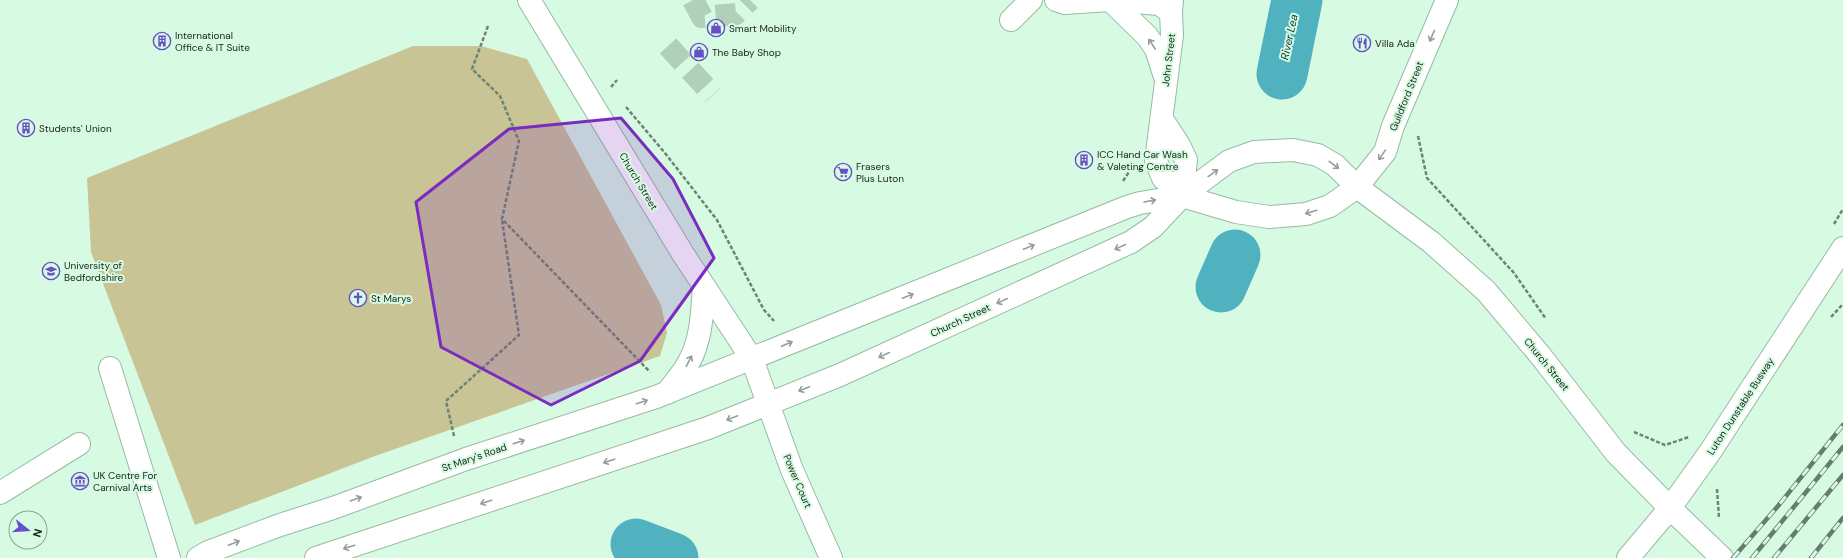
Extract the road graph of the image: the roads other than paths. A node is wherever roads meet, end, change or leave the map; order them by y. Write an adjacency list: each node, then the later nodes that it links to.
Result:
1 (529, 0): 12 (street, Church Street)
2 (1031, 0): 7 (street)
3 (1056, 0): 4 (street)
4 (1110, 0): 6 (street); 8 (street, one-way to 4)
5 (1447, 0): 9 (street, Guildford Street, one-way to 9)
6 (1171, 6): 8 (street, John Street)
7 (1011, 20)
8 (1166, 80): 10 (street, John Street)
9 (1357, 187): 10 (street, Church Street, one-way to 10); 10 (street, Church Street, one-way to 9); 19 (street, Church Street)
10 (1182, 196): 13 (street, Church Street, one-way to 10); 16 (street, Church Street, one-way to 16)
11 (1843, 248): 19 (street, Luton Dunstable Busway)
12 (704, 286): 13 (street, Church Street); 15 (street, one-way to 12)
13 (752, 359): 15 (street, St Mary's Road); 16 (street, Church Street)
14 (110, 368): 20 (street)
15 (667, 393): 21 (street, St Mary's Road, one-way to 15)
16 (768, 404): 22 (street, one-way to 22); 23 (street, Power Court)
17 (79, 444): 18 (street)
18 (0, 493)
19 (1670, 508): 24 (street, Luton Dunstable Busway); 25 (street, Church Street)
20 (170, 558)
21 (198, 558)
22 (316, 558)
23 (831, 558)
24 (1628, 558)
25 (1722, 558)

